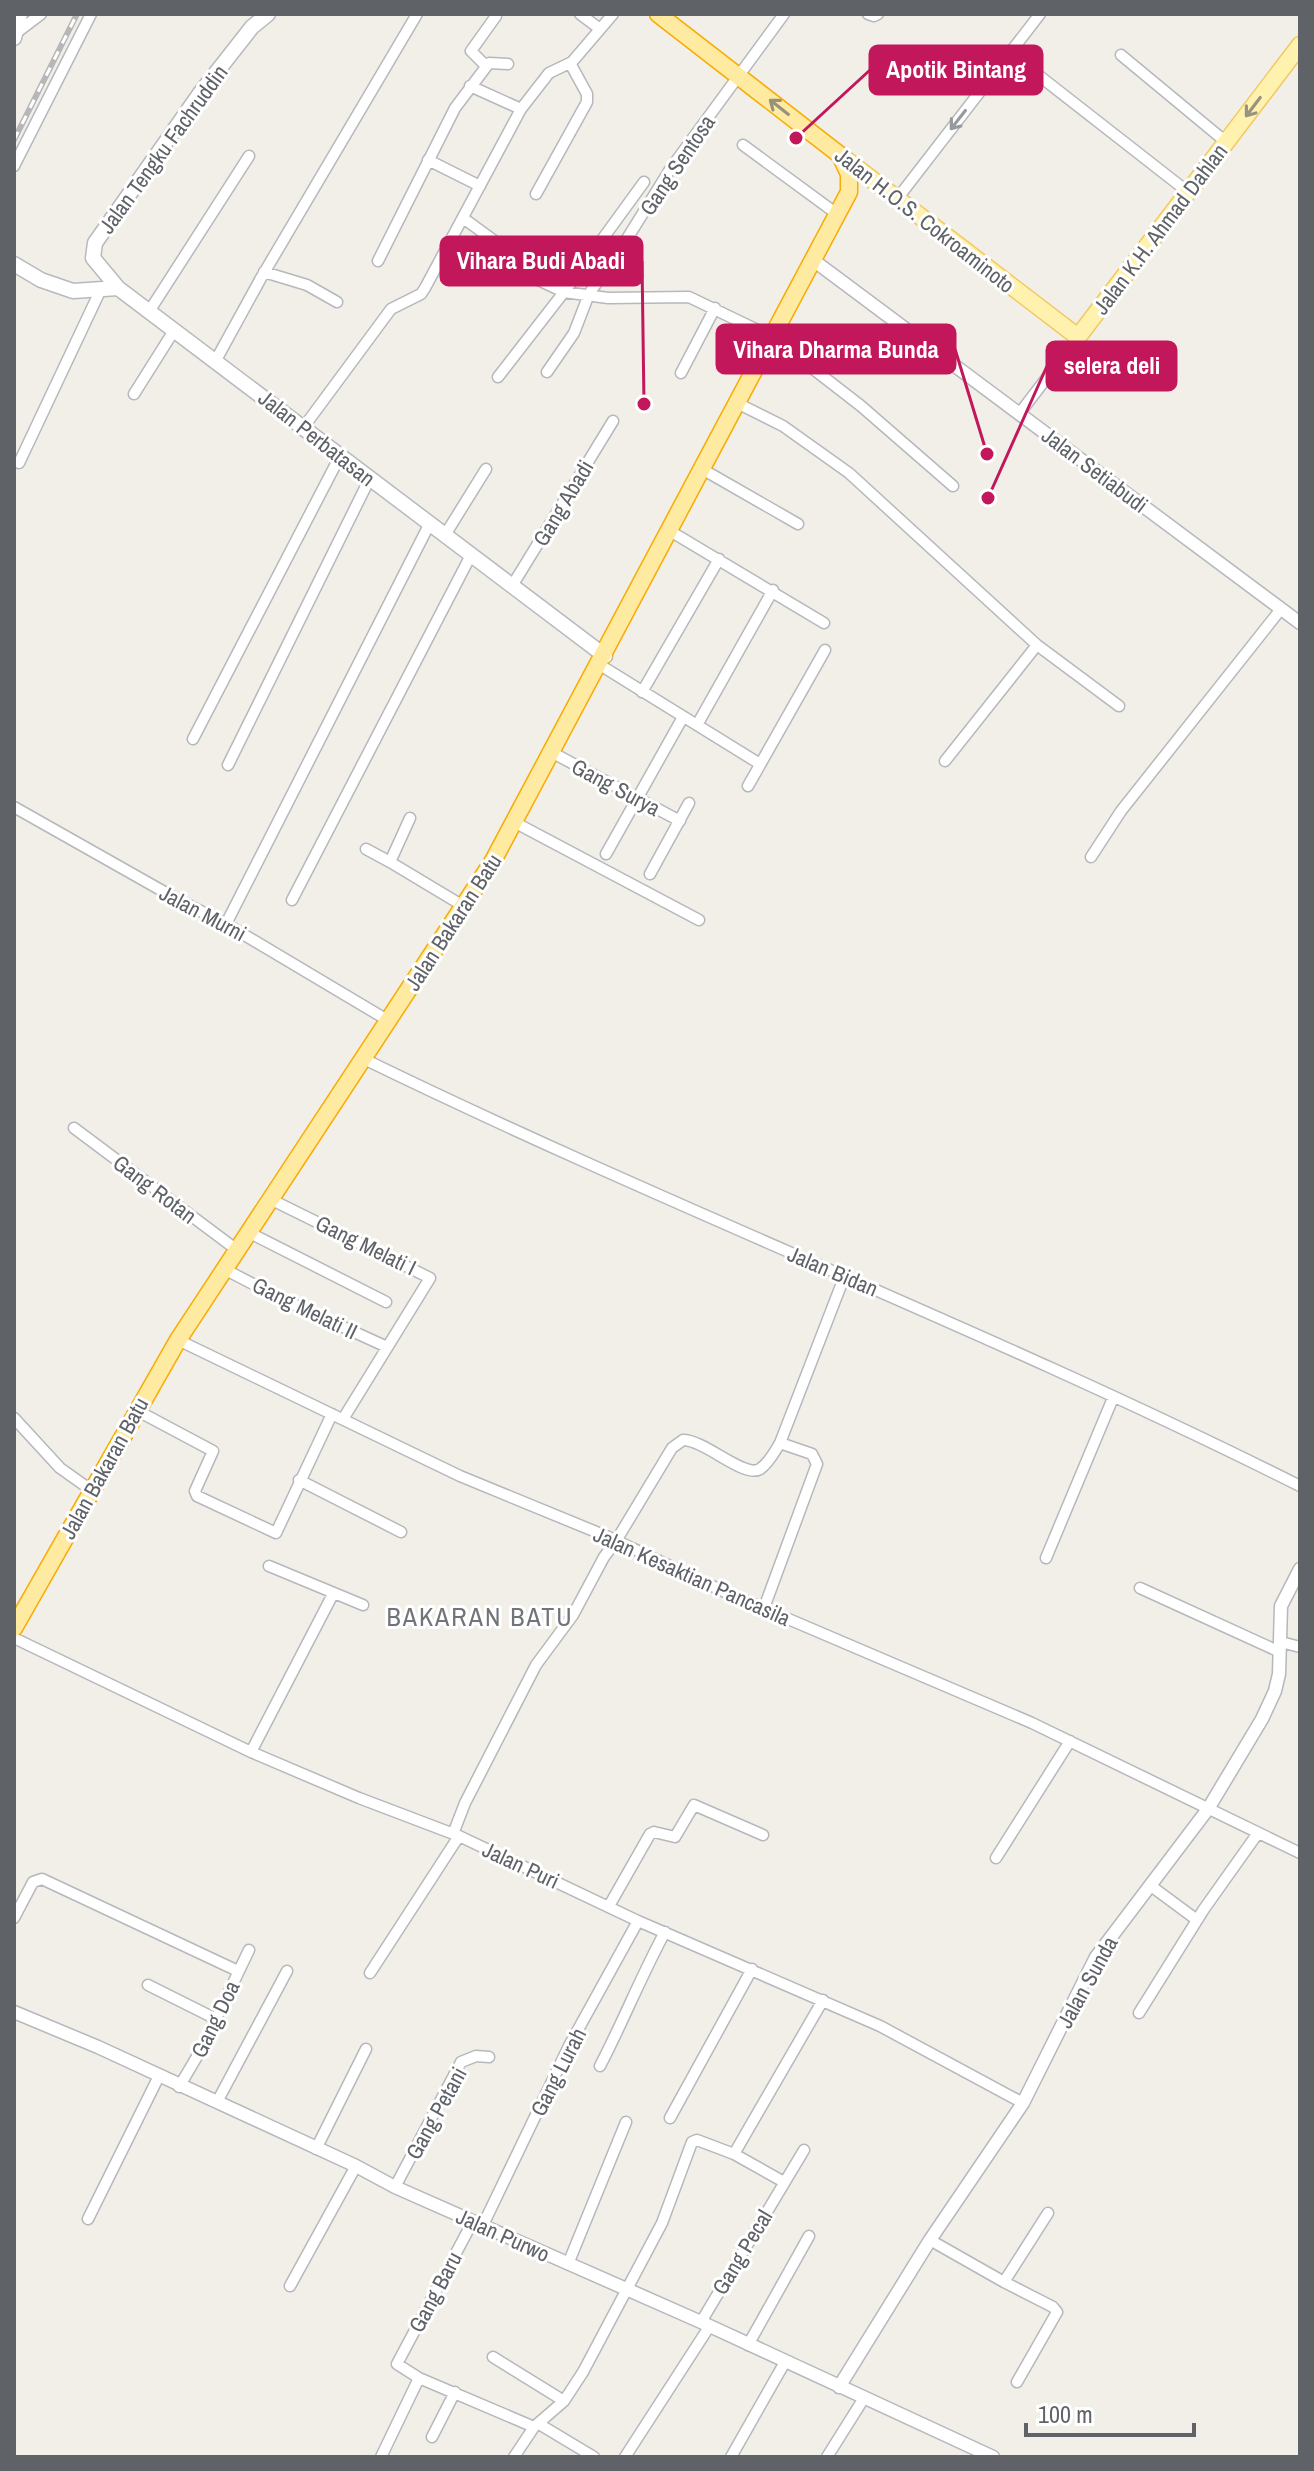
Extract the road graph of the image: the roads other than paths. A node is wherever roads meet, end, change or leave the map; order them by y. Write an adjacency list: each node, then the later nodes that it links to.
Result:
1 (20, 14): 15 (main road)
2 (41, 14): 15 (street)
3 (91, 14): 30 (street)
4 (417, 14): 42 (street)
5 (580, 14): 14 (street)
6 (613, 14): 14 (street)
7 (658, 14): 22 (highway, Jalan H.O.S. Cokroaminoto)
8 (868, 14): 9 (street)
9 (878, 14)
10 (1040, 14): 17 (street)
11 (782, 15): 22 (street, Gang Sentosa)
12 (258, 16): 43 (main road, Jalan Tengku Fachruddin)
13 (496, 16): 21 (street)
14 (600, 29): 19 (street)
15 (15, 36)
16 (1300, 45): 25 (main road, Jalan K.H. Ahmad Dahlan, one-way to 25)
17 (1010, 53): 34 (street); 35 (street, one-way to 35)
18 (1121, 55): 25 (street)
19 (570, 63): 24 (street); 36 (street)
20 (508, 64): 21 (street)
21 (485, 65): 23 (street)
22 (740, 77): 27 (highway, Jalan H.O.S. Cokroaminoto, one-way to 22); 46 (street, Gang Sentosa)
23 (470, 86): 24 (street); 29 (street)
24 (521, 109): 32 (street)
25 (1226, 142): 34 (main road, Jalan K.H. Ahmad Dahlan)
26 (743, 145): 37 (street)
27 (840, 155): 33 (highway); 35 (main road, Jalan H.O.S. Cokroaminoto)
28 (249, 156): 49 (street)
29 (428, 160): 32 (street); 40 (street)
30 (14, 166)
31 (644, 182): 45 (street)
32 (480, 186): 38 (street)
33 (849, 192): 35 (main road); 37 (highway, Jalan Bakaran Batu)
34 (1188, 192): 52 (main road, Jalan K.H. Ahmad Dahlan)
35 (891, 193): 52 (main road, Jalan H.O.S. Cokroaminoto)
36 (536, 194)
37 (837, 214): 39 (highway, Jalan Bakaran Batu)
38 (463, 218): 45 (street); 61 (street)
39 (813, 260): 51 (highway, Jalan Bakaran Batu); 59 (street, Jalan Setiabudi)
40 (378, 261)
41 (14, 264): 44 (main road)
42 (264, 272): 47 (street); 53 (street)
43 (118, 288): 44 (main road); 49 (main road, Jalan Perbatasan)
44 (101, 289): 63 (street)
45 (564, 292): 46 (street); 56 (street)
46 (589, 294): 48 (street); 54 (street, Gang Sentosa)
47 (337, 302)
48 (715, 308): 51 (street); 55 (street)
49 (150, 310): 50 (main road, Jalan Perbatasan)
50 (175, 329): 53 (main road, Jalan Perbatasan); 57 (street)
51 (772, 337): 58 (highway, Jalan Bakaran Batu); 67 (street)
52 (1078, 337): 59 (street, Jalan K.H. Ahmad Dahlan)
53 (216, 360): 61 (main road, Jalan Perbatasan)
54 (547, 372)
55 (681, 373)
56 (498, 377)
57 (134, 394)
58 (737, 403): 65 (highway, Jalan Bakaran Batu); 79 (street)
59 (1019, 414): 76 (street, Jalan Setiabudi)
60 (613, 421): 74 (street, Gang Abadi)
61 (303, 428): 62 (main road, Jalan Perbatasan)
62 (340, 456): 66 (main road, Jalan Perbatasan); 86 (street)
63 (19, 463)
64 (486, 469): 71 (street)
65 (702, 469): 69 (street); 70 (highway, Jalan Bakaran Batu)
66 (369, 480): 68 (main road, Jalan Perbatasan); 90 (street)
67 (953, 486)
68 (430, 523): 71 (main road, Jalan Perbatasan); 106 (street)
69 (798, 524)
70 (670, 531): 73 (street); 81 (highway, Jalan Bakaran Batu)
71 (445, 535): 72 (main road, Jalan Perbatasan)
72 (471, 555): 74 (main road, Jalan Perbatasan); 103 (street)
73 (719, 559): 75 (street); 82 (street)
74 (512, 586): 81 (main road, Jalan Perbatasan)
75 (773, 590): 77 (street); 85 (street)
76 (1281, 609): 78 (street, Jalan Setiabudi); 100 (street)
77 (824, 623)
78 (1300, 623)
79 (1037, 645): 83 (street); 88 (street)
80 (825, 650): 89 (street)
81 (602, 660): 82 (street); 87 (highway, Jalan Bakaran Batu)
82 (642, 692): 84 (street)
83 (1119, 706)
84 (683, 717): 85 (street); 92 (street)
85 (697, 725): 89 (street)
86 (193, 739)
87 (553, 753): 92 (street, Gang Surya); 97 (highway, Jalan Bakaran Batu)
88 (945, 761)
89 (760, 764): 91 (street)
90 (228, 765)
91 (748, 786)
92 (638, 799): 96 (street, Gang Surya); 99 (street)
93 (689, 803): 96 (street)
94 (14, 807): 106 (street, Jalan Murni)
95 (410, 818): 101 (street)
96 (680, 821): 102 (street)
97 (514, 822): 104 (highway, Jalan Bakaran Batu); 105 (street)
98 (366, 849): 101 (street)
99 (606, 854)
100 (1091, 857)
101 (390, 862): 104 (street)
102 (650, 874)
103 (292, 900)
104 (465, 907): 107 (highway, Jalan Bakaran Batu)
105 (699, 920)
106 (226, 924): 107 (street, Jalan Murni)
107 (389, 1021): 108 (highway, Jalan Bakaran Batu)
108 (364, 1059): 110 (highway, Jalan Bakaran Batu); 114 (street, Jalan Bidan)
109 (74, 1128): 112 (street, Gang Rotan)
110 (270, 1199): 111 (highway, Jalan Bakaran Batu); 117 (street, Gang Melati I)
111 (248, 1232): 112 (highway, Jalan Bakaran Batu); 115 (street)
112 (237, 1250): 113 (highway, Jalan Bakaran Batu)
113 (224, 1269): 116 (highway, Jalan Bakaran Batu); 117 (street, Gang Melati II)
114 (845, 1275): 118 (street, Jalan Bidan); 123 (street)
115 (386, 1302)
116 (178, 1340): 119 (highway, Jalan Bakaran Batu); 120 (street, Jalan Kesaktian Pancasila)
117 (387, 1347): 122 (street)
118 (1113, 1398): 125 (street, Jalan Bidan); 129 (street)
119 (136, 1410): 124 (street); 126 (highway, Jalan Bakaran Batu)
120 (332, 1414): 122 (street, Jalan Kesaktian Pancasila); 124 (street)
121 (14, 1418): 126 (street)
122 (343, 1419): 128 (street, Jalan Kesaktian Pancasila)
123 (780, 1443): 128 (street); 135 (street)
124 (299, 1480): 127 (street)
125 (1300, 1486)
126 (91, 1490): 136 (highway, Jalan Bakaran Batu)
127 (401, 1532)
128 (616, 1541): 135 (street, Jalan Kesaktian Pancasila); 144 (street)
129 (1046, 1558)
130 (269, 1566): 133 (street)
131 (1300, 1569): 138 (street, Jalan Sunda)
132 (1140, 1588): 138 (street)
133 (333, 1594): 134 (street); 141 (street)
134 (363, 1605)
135 (764, 1608): 140 (street, Jalan Kesaktian Pancasila)
136 (14, 1628)
137 (14, 1638): 141 (street, Jalan Puri)
138 (1280, 1647): 139 (street); 142 (street, Jalan Sunda)
139 (1300, 1647)
140 (1070, 1741): 142 (street, Jalan Kesaktian Pancasila); 147 (street)
141 (251, 1752): 144 (street, Jalan Puri)
142 (1208, 1809): 143 (street, Jalan Kesaktian Pancasila); 148 (street, Jalan Sunda)
143 (1258, 1833): 146 (street, Jalan Kesaktian Pancasila); 151 (street)
144 (456, 1835): 149 (street, Jalan Puri); 158 (street)
145 (763, 1835): 149 (street)
146 (1300, 1853)
147 (996, 1858)
148 (1151, 1886): 151 (street); 170 (street, Jalan Sunda)
149 (609, 1906): 152 (street, Jalan Puri)
150 (14, 1918): 156 (street)
151 (1197, 1920): 162 (street)
152 (638, 1921): 153 (street, Jalan Puri); 181 (street, Gang Lurah)
153 (665, 1932): 155 (street, Jalan Puri); 166 (street)
154 (249, 1950): 156 (street, Gang Doa)
155 (752, 1969): 160 (street, Jalan Puri); 171 (street)
156 (238, 1971): 163 (street, Gang Doa)
157 (287, 1971): 169 (street)
158 (370, 1973)
159 (148, 1985): 163 (street)
160 (823, 2000): 170 (street, Jalan Puri); 175 (street)
161 (14, 2012): 167 (street, Jalan Purwo)
162 (1139, 2013)
163 (216, 2019): 168 (street, Gang Doa)
164 (366, 2049): 173 (street)
165 (489, 2057): 178 (street, Gang Petani)
166 (600, 2066)
167 (159, 2076): 168 (street, Jalan Purwo); 180 (street)
168 (179, 2087): 169 (street, Jalan Purwo)
169 (217, 2102): 173 (street, Jalan Purwo)
170 (1023, 2103): 183 (street, Jalan Sunda)
171 (670, 2118)
172 (626, 2122): 184 (street)
173 (316, 2149): 176 (street, Jalan Purwo)
174 (804, 2150): 177 (street, Gang Pecal)
175 (734, 2154): 177 (street); 187 (street)
176 (356, 2166): 178 (street, Jalan Purwo); 186 (street)
177 (784, 2182): 188 (street, Gang Pecal)
178 (395, 2187): 181 (street, Jalan Purwo)
179 (1048, 2213): 185 (street)
180 (88, 2219)
181 (478, 2223): 184 (street, Jalan Purwo); 192 (street, Gang Baru)
182 (809, 2236): 189 (street)
183 (930, 2240): 185 (street); 194 (street, Jalan Sunda)
184 (568, 2264): 187 (street, Jalan Purwo)
185 (1004, 2282): 193 (street)
186 (290, 2286)
187 (629, 2290): 188 (street, Jalan Purwo); 197 (street)
188 (705, 2325): 189 (street, Jalan Purwo); 204 (street, Gang Pecal)
189 (748, 2345): 191 (street, Jalan Purwo)
190 (493, 2357): 197 (street)
191 (785, 2362): 194 (street, Jalan Purwo); 205 (street)
192 (419, 2378): 195 (street); 201 (street)
193 (1017, 2382)
194 (839, 2387): 196 (street, Jalan Purwo)
195 (455, 2392): 198 (street); 199 (street)
196 (864, 2398): 200 (street, Jalan Purwo); 206 (street)
197 (564, 2401): 198 (street)
198 (536, 2425): 202 (street); 203 (street)
199 (432, 2437)
200 (975, 2454): 207 (street, Jalan Purwo)
201 (381, 2457)
202 (514, 2457)
203 (594, 2457)
204 (625, 2457)
205 (731, 2457)
206 (827, 2457)
207 (993, 2457)

